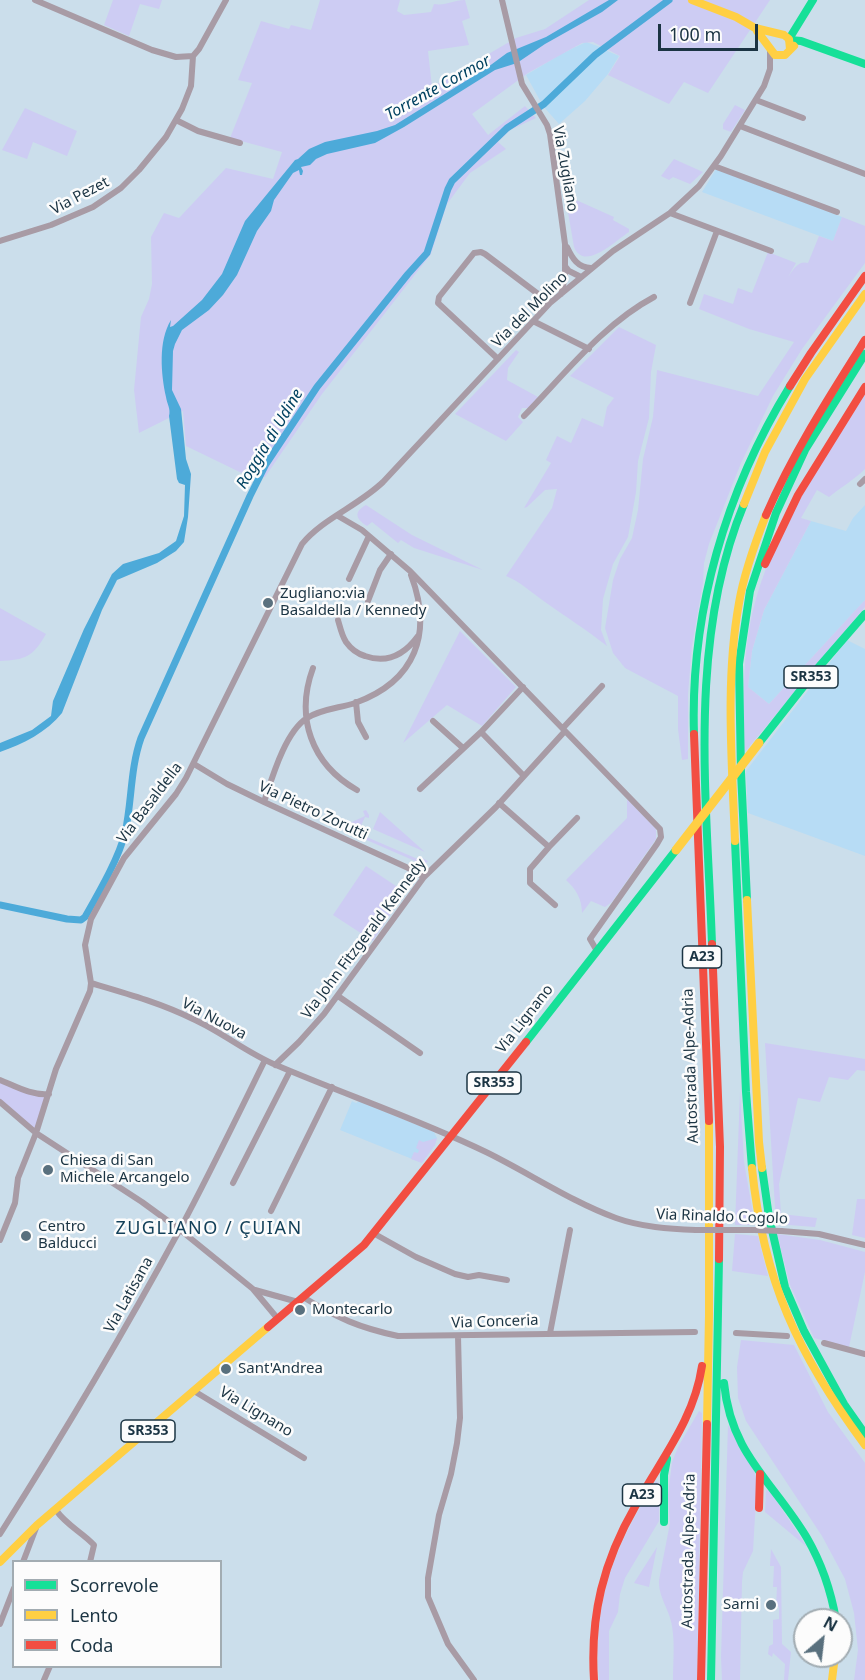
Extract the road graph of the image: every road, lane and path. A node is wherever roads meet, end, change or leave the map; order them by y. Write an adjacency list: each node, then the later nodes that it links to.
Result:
1 (35, 0): 13 (street)
2 (226, 0): 13 (street)
3 (502, 0): 27 (street, Via Zugliano)
4 (692, 0): 7 (main road)
5 (813, 0): 6 (main road)
6 (800, 20): 8 (main road); 9 (main road)
7 (755, 28): 8 (main road); 11 (main road)
8 (786, 39): 9 (main road); 10 (main road); 11 (main road); 12 (main road)
9 (801, 41): 10 (main road)
10 (814, 46): 14 (main road)
11 (770, 48): 12 (main road); 15 (street, Via del Molino)
12 (782, 56): 15 (street, Via del Molino)
13 (193, 57): 18 (street, Via Pezet)
14 (865, 64)
15 (770, 69): 16 (street, Via del Molino)
16 (756, 100): 17 (street); 19 (street, Via del Molino)
17 (803, 118)
18 (176, 120): 20 (street); 26 (street, Via Pezet)
19 (740, 126): 21 (street, Via del Molino); 22 (street)
20 (240, 143)
21 (714, 166): 23 (street, Via del Molino); 24 (street)
22 (865, 174)
23 (670, 213): 25 (street); 30 (street, Via del Molino)
24 (837, 213)
25 (717, 231): 28 (street); 37 (street)
26 (0, 241)
27 (565, 244): 29 (street, Via Zugliano); 30 (street)
28 (771, 251)
29 (566, 266): 32 (street); 33 (street, Via Zugliano)
30 (592, 267): 32 (street, Via del Molino)
31 (865, 276): 98 (main road, Autostrada Alpe-Adria / A23)
32 (581, 278): 33 (street, Via del Molino)
33 (561, 294): 36 (street, Via del Molino)
34 (865, 294): 98 (main road, Autostrada Alpe-Adria / A23)
35 (654, 297): 40 (street)
36 (550, 303): 38 (street, Via del Molino); 42 (street)
37 (690, 303)
38 (533, 321): 40 (street); 42 (street, Via del Molino)
39 (865, 340): 109 (main road, A23)
40 (589, 349): 44 (street)
41 (865, 354): 52 (main road)
42 (498, 359): 45 (street, Via del Molino)
43 (865, 387): 52 (main road)
44 (524, 416)
45 (338, 516): 46 (street); 65 (street, Via Basaldella)
46 (369, 536): 47 (street); 49 (street)
47 (391, 554): 48 (street); 50 (street)
48 (410, 571): 54 (street); 57 (street)
49 (349, 579)
50 (368, 601)
51 (865, 614): 75 (main road, Via Lignano / SR353, bridge)
52 (746, 618): 108 (main road)
53 (338, 620): 54 (street)
54 (418, 635): 58 (street)
55 (313, 668): 59 (street)
56 (602, 686): 61 (street, Via John Fitzgerald Kennedy)
57 (523, 687): 61 (street); 62 (street)
58 (356, 702): 59 (street); 63 (street)
59 (307, 718): 68 (street); 69 (street)
60 (433, 722): 64 (street)
61 (564, 730): 66 (street, Via John Fitzgerald Kennedy); 75 (street)
62 (482, 732): 64 (street); 66 (street)
63 (366, 736)
64 (463, 748): 67 (street)
65 (194, 764): 69 (street, Via Pietro Zorutti); 76 (street, Via Basaldella)
66 (524, 776): 70 (street, Via John Fitzgerald Kennedy)
67 (420, 789)
68 (357, 790)
69 (264, 802): 73 (street, Via Pietro Zorutti)
70 (499, 803): 72 (street); 73 (street, Via John Fitzgerald Kennedy)
71 (577, 818): 72 (street)
72 (549, 847): 74 (street)
73 (424, 877): 77 (street, Via John Fitzgerald Kennedy)
74 (555, 905)
75 (597, 951): 87 (main road, Via Lignano / SR353)
76 (91, 983): 79 (street, Via Nuova); 84 (street, Via Basaldella)
77 (338, 996): 78 (street); 80 (street, Via John Fitzgerald Kennedy)
78 (420, 1053)
79 (265, 1060): 80 (street, Via Nuova); 90 (street, Via Latisana)
80 (275, 1065): 81 (street, Via Nuova)
81 (290, 1071): 83 (street, Via Nuova); 88 (street)
82 (0, 1080): 84 (street)
83 (332, 1087): 87 (street, Via Nuova); 89 (street)
84 (48, 1094): 86 (street, Via Basaldella)
85 (0, 1102): 86 (street)
86 (36, 1133): 90 (street); 93 (street, Via Basaldella)
87 (452, 1136): 92 (main road, Via Lignano / SR353); 94 (street, Via Rinaldo Cogolo, bridge)
88 (233, 1183)
89 (271, 1211)
90 (180, 1230): 96 (street); 117 (street, Via Latisana)
91 (570, 1230): 101 (street)
92 (373, 1233): 95 (street); 97 (main road, Via Lignano / SR353)
93 (0, 1240)
94 (865, 1245)
95 (507, 1280)
96 (253, 1289): 97 (street, Via Conceria); 99 (street)
97 (300, 1300): 99 (main road, Via Lignano / SR353); 103 (street, Via Conceria)
98 (714, 1315): 110 (main road, A23); 112 (main road, A23); 126 (main road, Autostrada Alpe-Adria / A23); 127 (main road, Autostrada Alpe-Adria / A23)
99 (278, 1319): 107 (main road, Via Lignano / SR353)
100 (695, 1332): 101 (street, Via Conceria)
101 (550, 1333): 103 (street, Via Conceria)
102 (736, 1333): 104 (street)
103 (458, 1336): 124 (street)
104 (787, 1336)
105 (824, 1343): 106 (street)
106 (865, 1354)
107 (194, 1391): 111 (street, Via Lignano); 114 (main road, Via Lignano / SR353)
108 (865, 1434)
109 (865, 1445)
110 (668, 1453): 115 (main road); 125 (main road, A23)
111 (304, 1458)
112 (760, 1474): 113 (main road); 122 (main road, A23)
113 (759, 1508)
114 (56, 1510): 116 (main road, Via Lignano / SR353); 119 (street)
115 (664, 1522)
116 (38, 1525): 118 (street); 120 (main road, Via Lignano / SR353)
117 (0, 1534)
118 (25, 1560)
119 (90, 1560)
120 (0, 1562)
121 (12, 1593): 123 (street)
122 (834, 1608)
123 (0, 1624)
124 (474, 1680)
125 (594, 1680)
126 (701, 1680)
127 (711, 1680)

